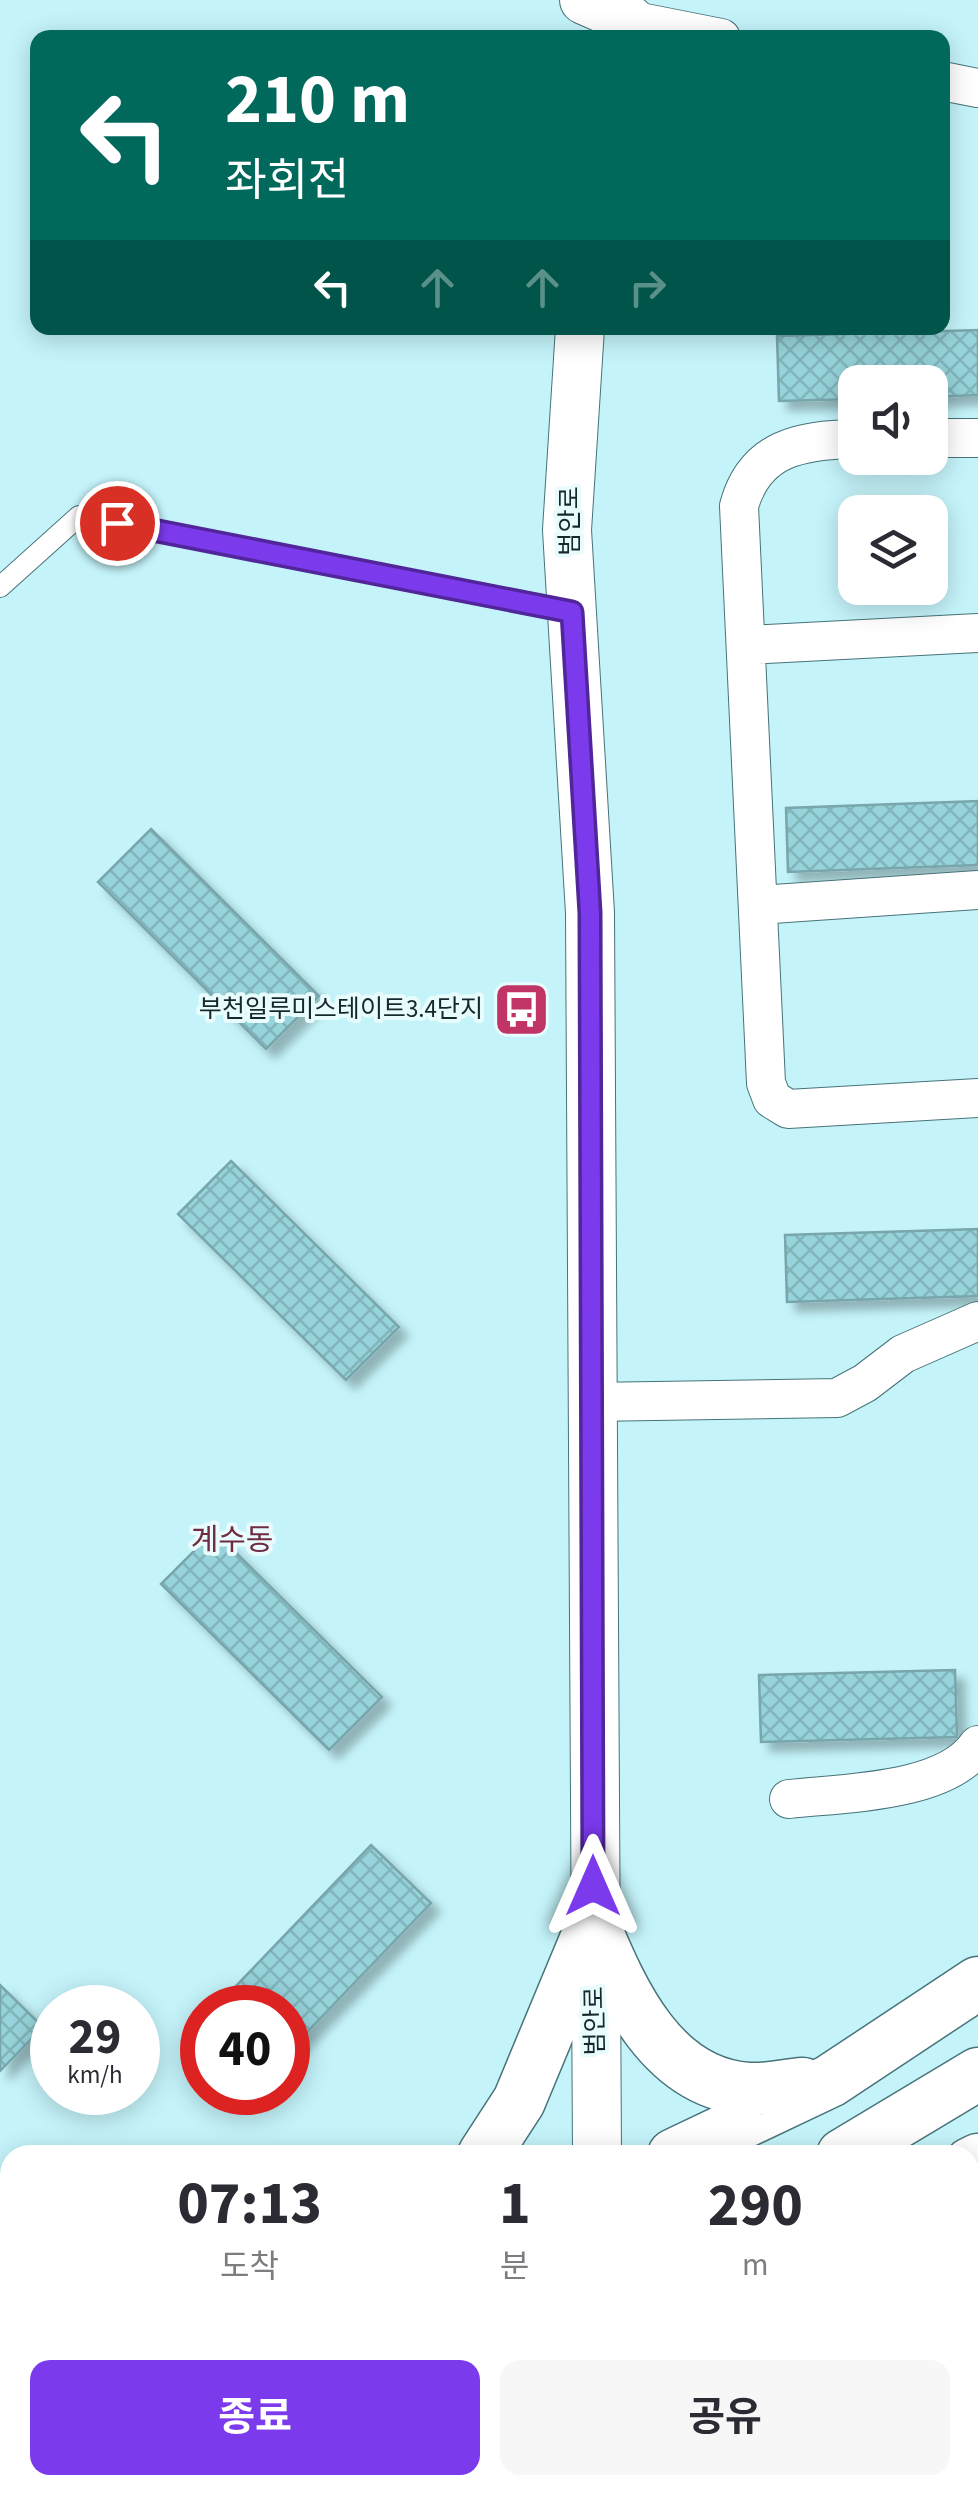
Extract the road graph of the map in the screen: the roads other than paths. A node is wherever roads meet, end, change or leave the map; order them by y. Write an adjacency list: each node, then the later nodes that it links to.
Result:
1 (584, 0): 2 (street)
2 (631, 19): 3 (street)
3 (683, 30)
4 (950, 83): 5 (street)
5 (978, 88)
6 (580, 335): 11 (street, 범안로)
7 (948, 438): 8 (street)
8 (978, 438)
9 (838, 439): 13 (street)
10 (0, 588): 11 (lane)
11 (572, 612): 18 (street, 범안로)
12 (978, 633): 13 (street)
13 (748, 645): 15 (street)
14 (978, 890): 15 (street)
15 (758, 905): 16 (street)
16 (978, 1098)
17 (978, 1322): 18 (street)
18 (592, 1402): 21 (street, 범안로)
19 (978, 1745): 20 (street)
20 (789, 1799)
21 (593, 1923): 24 (main road); 25 (main road); 26 (street, 범안로)
22 (978, 1983): 24 (main road)
23 (978, 2074): 28 (main road)
24 (830, 2081): 27 (main road)
25 (490, 2145)
26 (597, 2145)
27 (695, 2145)
28 (860, 2145)

